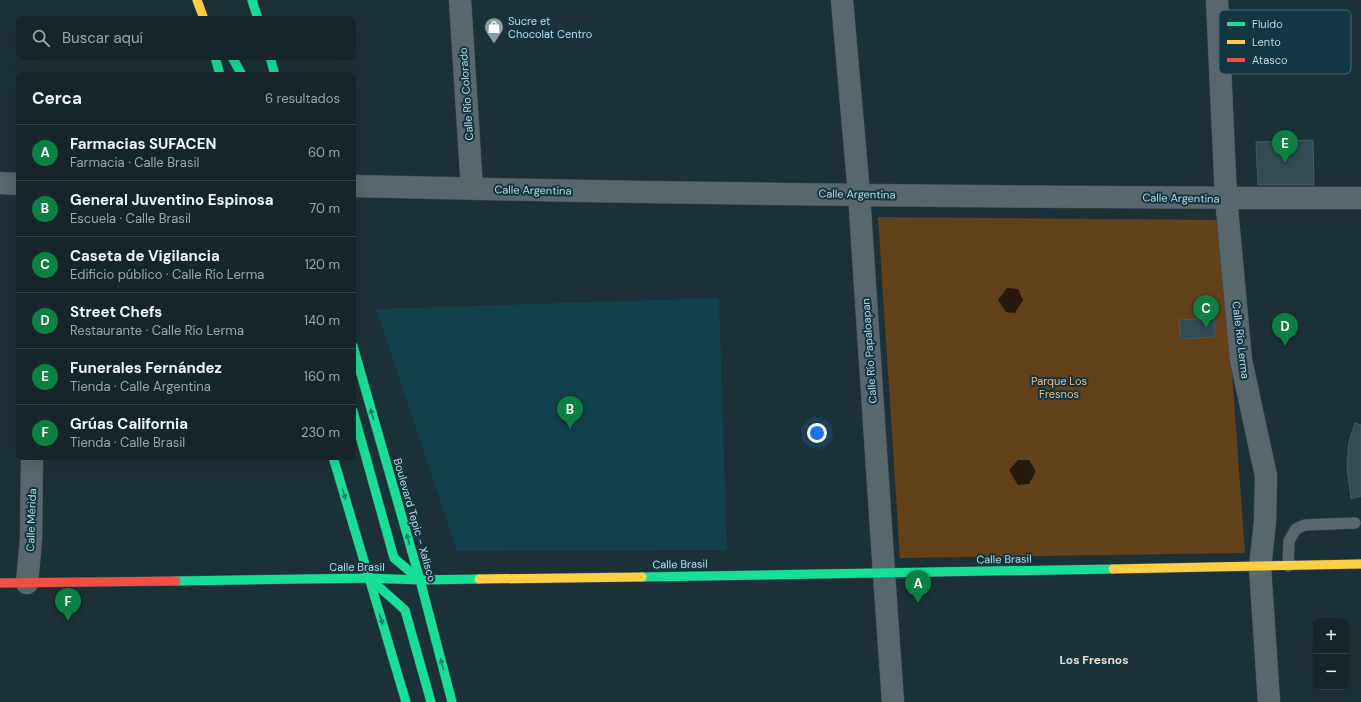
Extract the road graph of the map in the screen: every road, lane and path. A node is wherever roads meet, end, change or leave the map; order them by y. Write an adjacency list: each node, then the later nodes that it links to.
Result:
1 (197, 0): 6 (main road)
2 (252, 0): 7 (main road)
3 (460, 0): 19 (street, Calle Río Colorado)
4 (842, 0): 20 (street, Calle Río Papaloapan)
5 (1217, 0): 8 (street, Calle Río Lerma)
6 (203, 16)
7 (257, 16)
8 (1219, 44)
9 (216, 60): 12 (main road)
10 (234, 60): 13 (main road)
11 (271, 60): 14 (main road)
12 (219, 72)
13 (240, 72)
14 (274, 72)
15 (1220, 74): 21 (street, Calle Río Lerma)
16 (0, 183): 17 (street)
17 (16, 184)
18 (356, 186): 19 (street, Calle Argentina)
19 (472, 189): 20 (street, Calle Argentina)
20 (858, 194): 21 (street, Calle Argentina); 31 (street, Calle Río Papaloapan)
21 (1226, 198): 22 (street, Calle Argentina); 30 (street, Calle Río Lerma)
22 (1361, 198)
23 (356, 356): 33 (main road, Boulevard Tepic - Xalisco, one-way to 23)
24 (356, 422): 33 (main road)
25 (32, 460): 35 (street, Calle Mérida)
26 (334, 460): 32 (main road, one-way to 32)
27 (1355, 523): 29 (lane)
28 (1361, 564): 29 (main road, Calle Brasil)
29 (1288, 566): 30 (main road, Calle Brasil)
30 (1260, 567): 31 (main road, Calle Brasil); 40 (street, Calle Río Lerma)
31 (884, 574): 33 (main road, Calle Brasil); 39 (street, Calle Río Papaloapan)
32 (369, 578): 33 (main road, Calle Brasil); 35 (main road, Calle Brasil); 36 (main road, one-way to 36); 37 (main road)
33 (420, 580): 38 (main road, Boulevard Tepic - Xalisco, one-way to 33)
34 (0, 583): 35 (main road, Calle Brasil)
35 (27, 583)
36 (406, 702)
37 (431, 702)
38 (452, 702)
39 (893, 702)
40 (1269, 702)

